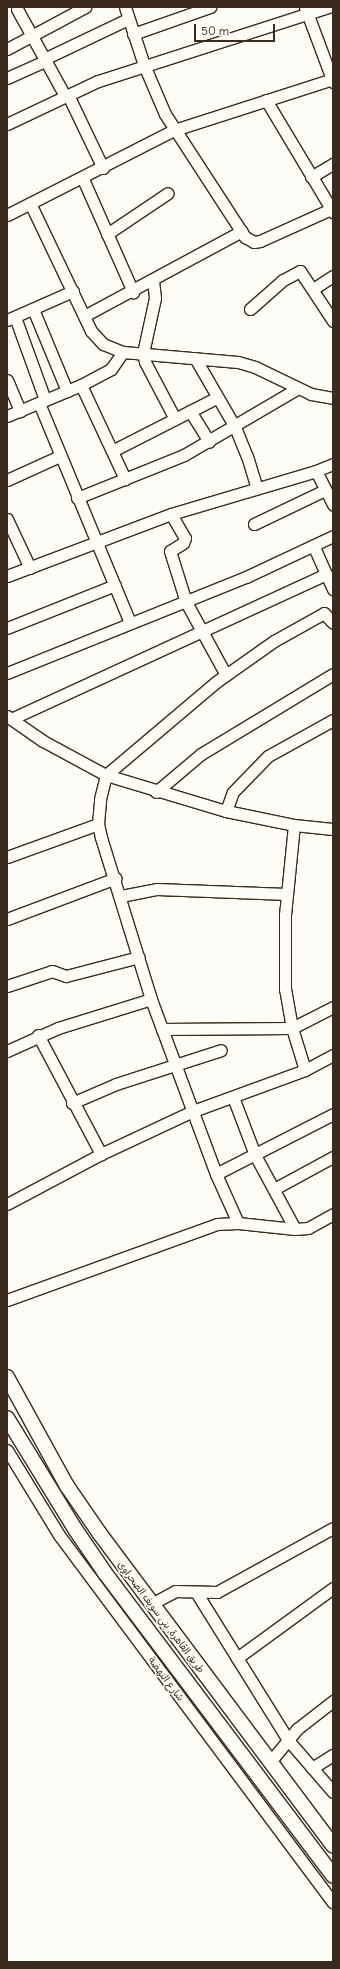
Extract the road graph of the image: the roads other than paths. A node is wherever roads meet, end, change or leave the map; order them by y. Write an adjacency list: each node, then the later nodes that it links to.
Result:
1 (84, 7): 10 (street)
2 (125, 7): 8 (street)
3 (210, 7): 9 (street)
4 (329, 7): 6 (street)
5 (19, 8): 7 (street); 10 (street)
6 (306, 10): 13 (street); 15 (street)
7 (7, 14)
8 (128, 19): 9 (street); 12 (street)
9 (133, 34): 13 (street)
10 (32, 35): 11 (street); 12 (street)
11 (7, 49)
12 (45, 60): 14 (street); 16 (street)
13 (144, 65): 16 (street); 19 (street)
14 (7, 78)
15 (333, 80): 17 (street)
16 (67, 95): 18 (street); 21 (street)
17 (266, 100): 19 (street); 22 (street)
18 (7, 124)
19 (174, 130): 21 (street); 28 (street)
20 (333, 164): 22 (street)
21 (104, 168): 23 (street)
22 (311, 177): 26 (street)
23 (83, 178): 25 (street); 29 (street)
24 (168, 193): 29 (street)
25 (30, 204): 27 (street); 33 (street)
26 (332, 211): 28 (street)
27 (7, 214)
28 (242, 231): 31 (street)
29 (107, 234): 34 (street)
30 (333, 276): 32 (street)
31 (153, 281): 34 (street); 41 (street)
32 (313, 289): 36 (street); 38 (street)
33 (73, 291): 35 (street); 37 (street)
34 (133, 292): 37 (street)
35 (33, 309): 39 (street); 46 (street)
36 (250, 309)
37 (84, 316): 40 (street)
38 (332, 316)
39 (11, 318): 49 (street)
40 (123, 352): 41 (street); 44 (street)
41 (143, 353): 42 (street); 53 (street)
42 (195, 358): 45 (street); 47 (street)
43 (7, 380): 50 (street)
44 (81, 385): 46 (street); 56 (street)
45 (298, 388): 48 (street); 54 (street)
46 (67, 391): 49 (street)
47 (216, 398): 51 (street); 54 (street)
48 (333, 398)
49 (42, 402): 50 (street); 57 (street)
50 (20, 411): 52 (street)
51 (190, 411): 53 (street); 55 (street)
52 (7, 416)
53 (175, 419): 56 (street)
54 (234, 427): 55 (street); 62 (street)
55 (209, 442): 60 (street)
56 (114, 450): 60 (street)
57 (60, 456): 61 (street); 64 (street)
58 (333, 464): 59 (street)
59 (316, 471): 62 (street); 63 (street)
60 (125, 479): 64 (street)
61 (7, 480)
62 (257, 489): 66 (street)
63 (325, 490): 65 (street); 68 (street)
64 (77, 498): 70 (street)
65 (333, 505)
66 (171, 514): 70 (street); 77 (street)
67 (7, 519): 72 (street)
68 (254, 524)
69 (333, 536): 71 (street)
70 (97, 542): 72 (street); 75 (street)
71 (314, 547): 73 (street); 77 (street)
72 (30, 568): 74 (street)
73 (326, 574): 76 (street); 81 (street)
74 (7, 576)
75 (115, 585): 78 (street); 80 (street)
76 (333, 589)
77 (186, 602): 78 (street); 81 (street)
78 (130, 623): 82 (street)
79 (333, 623): 84 (street)
80 (7, 628)
81 (200, 630): 84 (street); 85 (street)
82 (7, 673)
83 (333, 674): 88 (street)
84 (226, 675): 87 (street)
85 (9, 717): 87 (street)
86 (333, 720): 89 (street)
87 (106, 775): 88 (street); 90 (street)
88 (156, 792): 89 (street)
89 (226, 811): 91 (street)
90 (98, 824): 93 (street); 94 (street)
91 (294, 825): 92 (street); 95 (street)
92 (333, 829)
93 (7, 857)
94 (116, 878): 96 (street); 97 (street)
95 (287, 894): 96 (street); 102 (street)
96 (121, 896): 98 (street)
97 (7, 919)
98 (139, 957): 99 (street); 100 (street)
99 (7, 986)
100 (151, 999): 103 (street); 104 (street)
101 (333, 1007): 102 (street)
102 (292, 1028): 103 (street); 109 (street)
103 (162, 1030): 108 (street)
104 (38, 1036): 106 (street); 111 (street)
105 (221, 1050): 108 (street)
106 (7, 1051)
107 (333, 1055): 109 (street)
108 (174, 1064): 111 (street); 112 (street)
109 (305, 1070): 110 (street)
110 (233, 1097): 112 (street); 115 (street)
111 (72, 1103): 114 (street)
112 (193, 1111): 114 (street); 117 (street)
113 (333, 1114): 115 (street)
114 (101, 1154): 119 (street)
115 (255, 1155): 117 (street); 118 (street)
116 (333, 1157): 118 (street)
117 (216, 1174): 121 (street)
118 (274, 1189): 122 (street)
119 (7, 1204)
120 (333, 1214): 122 (street)
121 (238, 1222): 122 (street); 123 (street)
122 (295, 1229)
123 (7, 1300)
124 (7, 1377): 130 (main road, طريق القاهرة, بنى سويف الصحراوى)
125 (7, 1418): 139 (main road, طريق القاهرة, بنى سويف الصحراوى)
126 (7, 1450): 140 (street, شارع النهضة)
127 (333, 1528): 128 (street)
128 (196, 1592): 130 (street); 131 (street)
129 (331, 1594): 131 (street)
130 (151, 1604): 135 (main road, طريق القاهرة, بنى سويف الصحراوى)
131 (237, 1658): 133 (street)
132 (333, 1701): 133 (street)
133 (288, 1740): 135 (street); 136 (street)
134 (333, 1755): 136 (street)
135 (270, 1762): 138 (main road, طريق القاهرة, بنى سويف الصحراوى)
136 (312, 1768): 137 (street)
137 (333, 1792)
138 (332, 1842)
139 (333, 1876)
140 (333, 1902)

